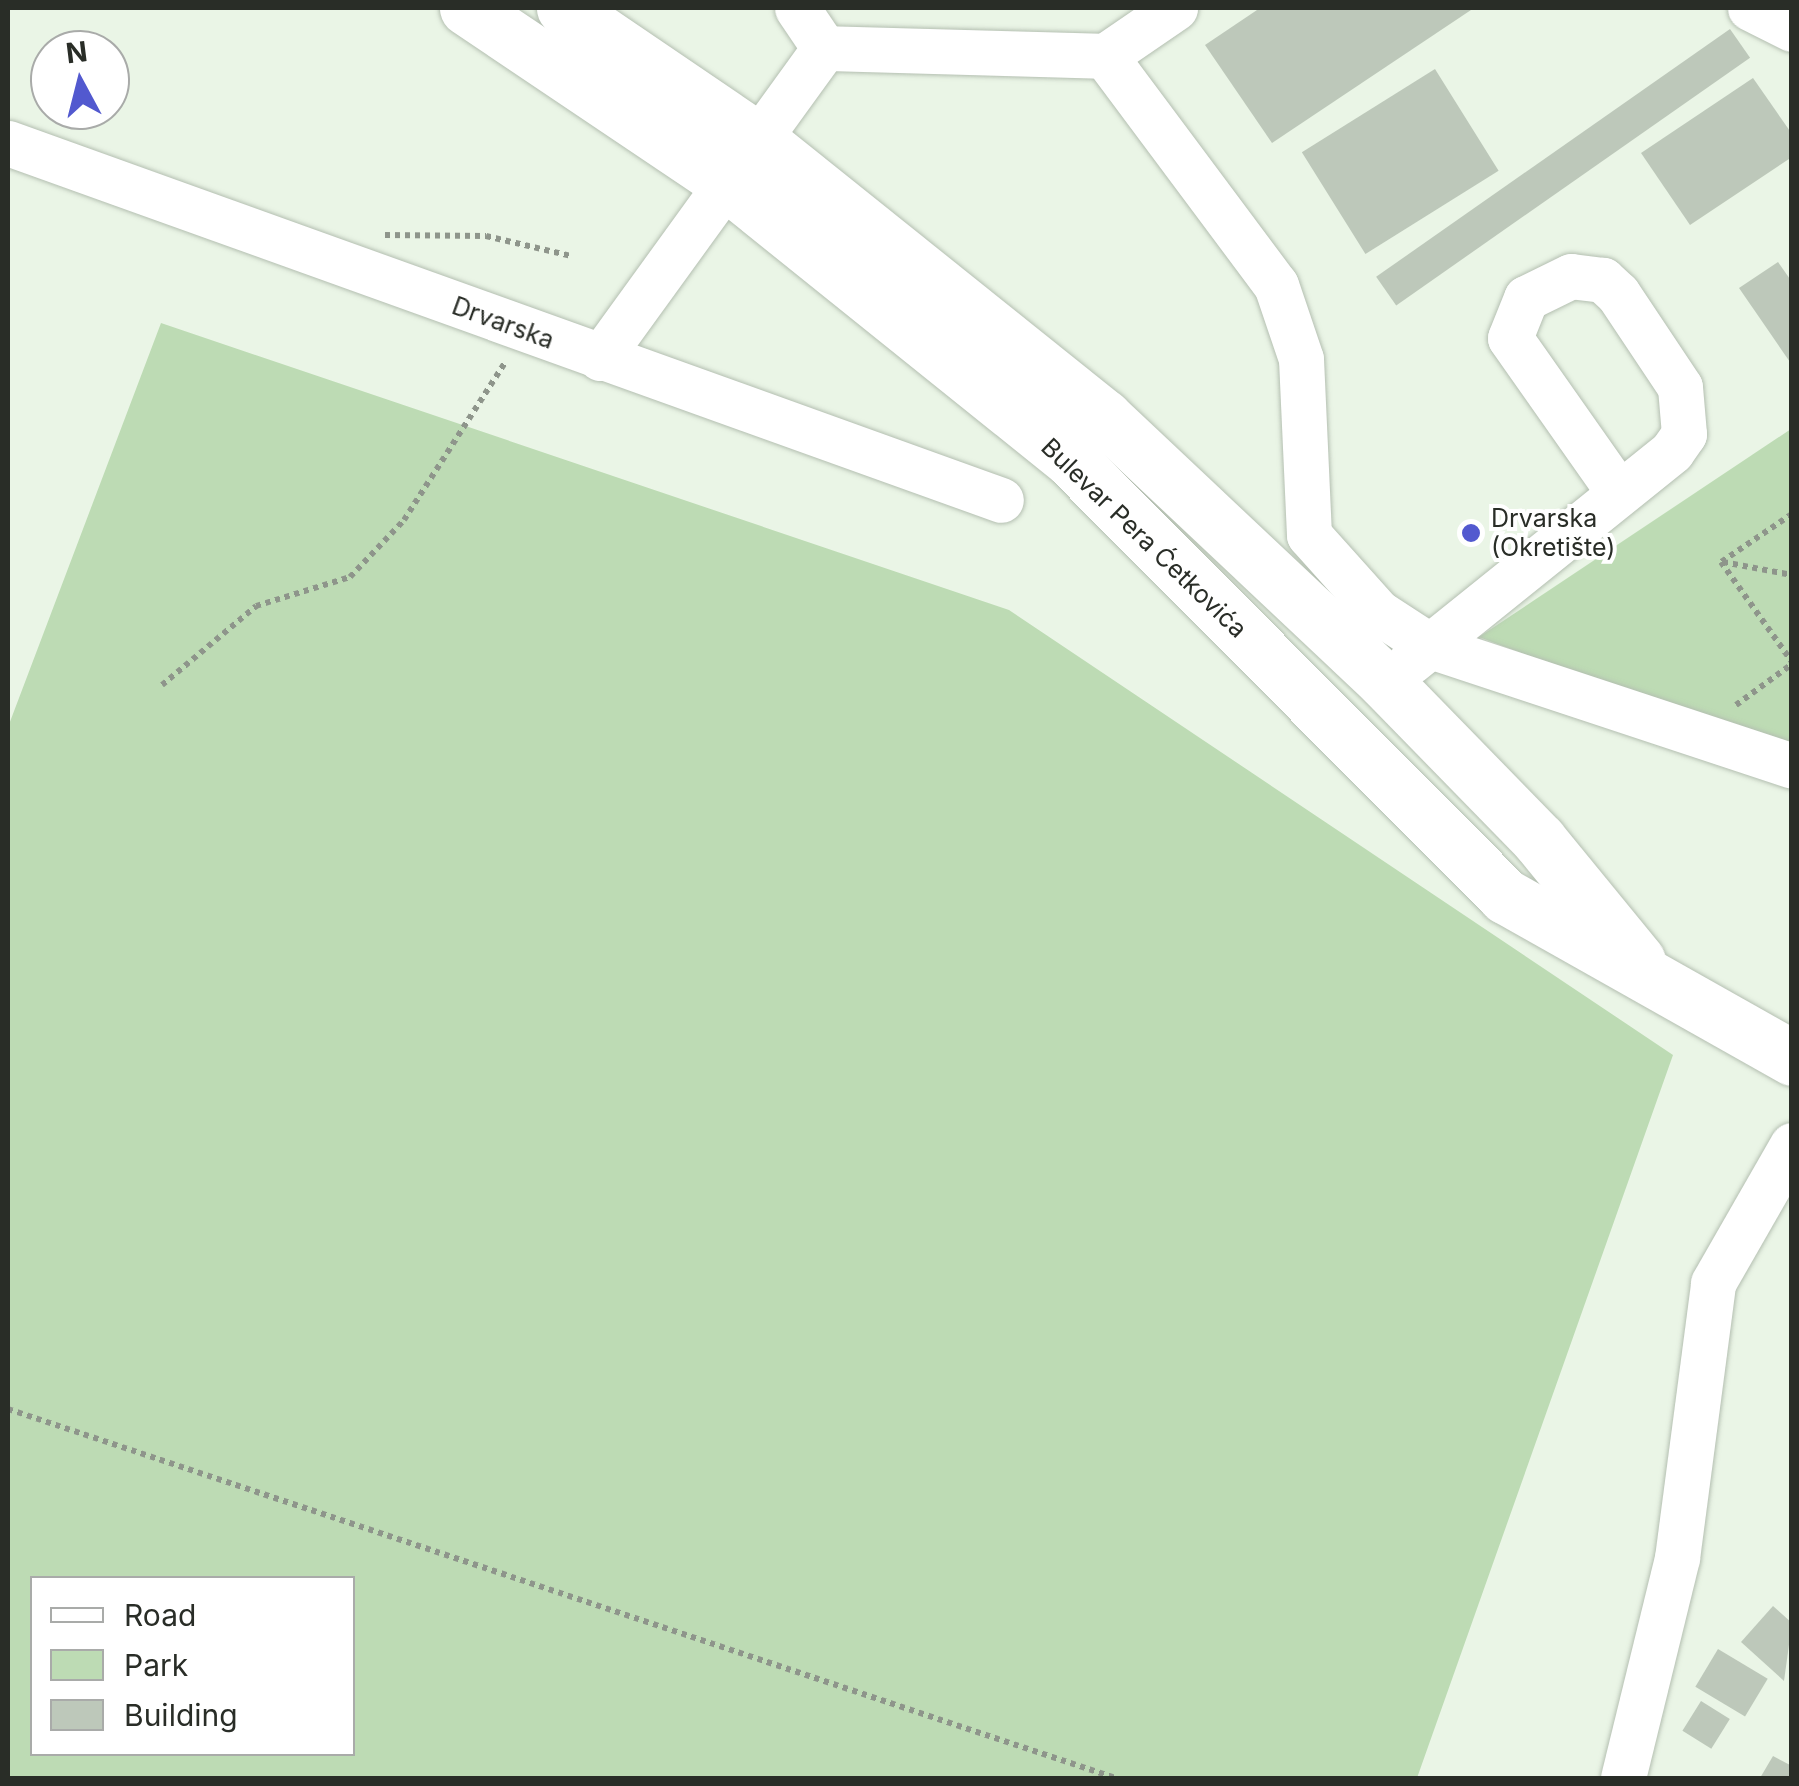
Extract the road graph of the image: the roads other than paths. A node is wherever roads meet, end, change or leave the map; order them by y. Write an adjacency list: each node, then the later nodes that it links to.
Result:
1 (467, 8): 11 (main road, Bulevar Pera Ćetkovića)
2 (564, 8): 9 (main road, Bulevar Pera Ćetkovića)
3 (797, 8): 7 (street)
4 (1175, 8): 8 (street)
5 (1750, 8): 6 (street)
6 (1792, 30)
7 (824, 48): 8 (street); 9 (street)
8 (1105, 56): 15 (street)
9 (758, 139): 11 (street); 16 (main road, Bulevar Pera Ćetkovića)
10 (8, 142): 12 (street, Drvarska)
11 (726, 183): 12 (street); 18 (main road, Bulevar Pera Ćetkovića)
12 (600, 358): 14 (street, Drvarska)
13 (1618, 490): 13 (street); 15 (street)
14 (1000, 500)
15 (1430, 646): 16 (street); 17 (street)
16 (1386, 682): 18 (main road, Bulevar Pera Ćetkovića)
17 (1792, 766)
18 (1656, 982): 19 (main road, Bulevar Pera Ćetkovića)
19 (1792, 1058)
20 (1792, 1145): 21 (street)
21 (1623, 1778)

